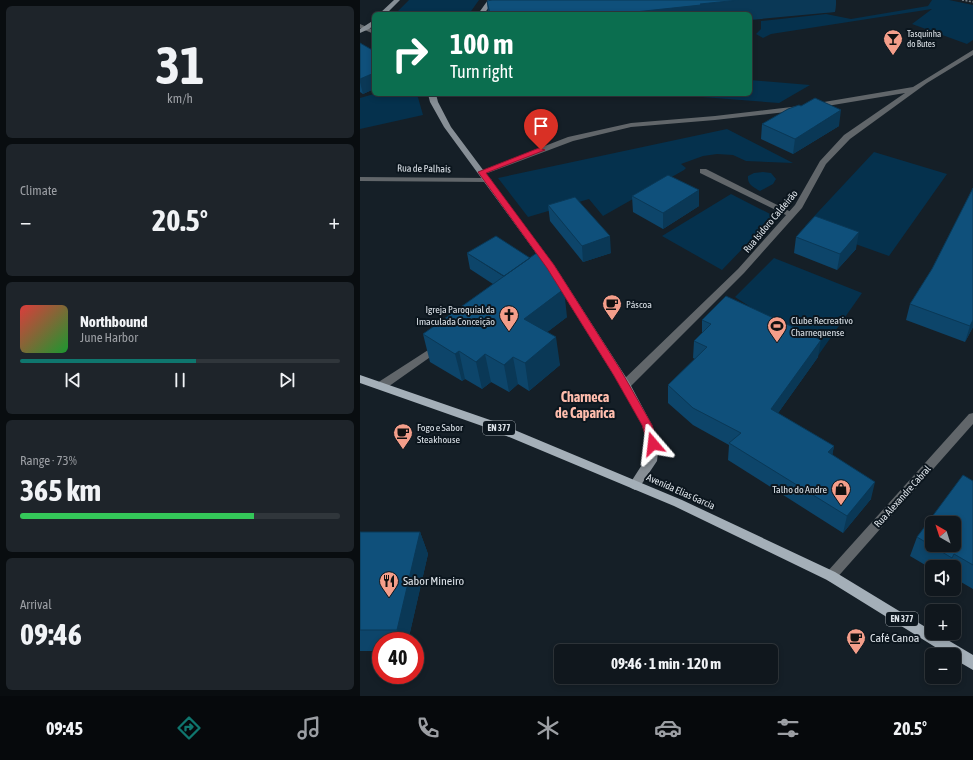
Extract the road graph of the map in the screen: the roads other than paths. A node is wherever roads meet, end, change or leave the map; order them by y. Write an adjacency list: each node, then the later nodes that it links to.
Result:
1 (397, 0): 3 (street)
2 (491, 0): 4 (street)
3 (384, 12)
4 (482, 12)
5 (372, 24): 7 (street)
6 (360, 26): 7 (street)
7 (367, 28): 8 (street); 9 (street)
8 (360, 31)
9 (372, 31)
10 (973, 52): 11 (street, Rua Isidoro Caldeirão)
11 (925, 82): 14 (street); 17 (street, Rua Isidoro Caldeirão)
12 (432, 96): 14 (street)
13 (703, 171): 17 (street)
14 (482, 172): 16 (street)
15 (360, 178): 16 (street, Rua de Palhais)
16 (488, 180): 20 (street)
17 (791, 214): 20 (street, Rua Isidoro Caldeirão)
18 (446, 340): 21 (street)
19 (360, 379): 21 (main road, Avenida Elias Garcia / EN 377)
20 (625, 385): 23 (street)
21 (381, 386): 23 (main road, Avenida Elias Garcia / EN 377)
22 (973, 417): 24 (street, Rua Alexandre Cabral)
23 (635, 485): 24 (main road, Avenida Elias Garcia / EN 377)
24 (830, 576): 25 (main road, Avenida Elias Garcia / EN 377)
25 (973, 663)

